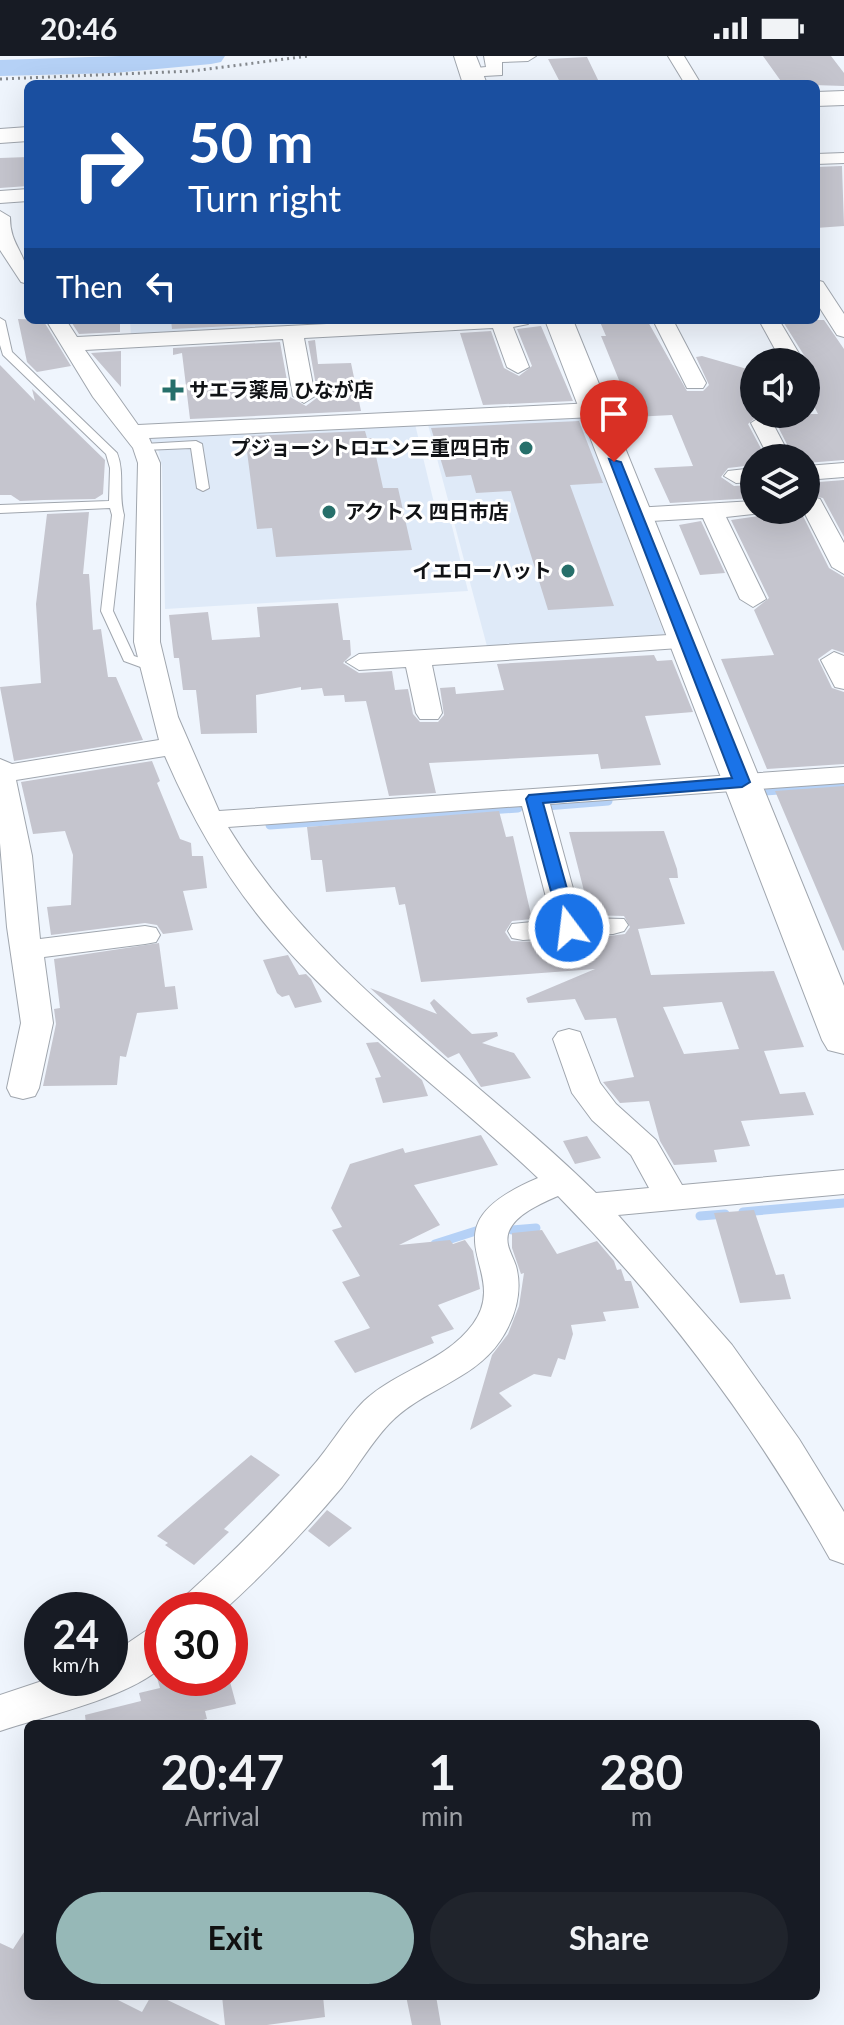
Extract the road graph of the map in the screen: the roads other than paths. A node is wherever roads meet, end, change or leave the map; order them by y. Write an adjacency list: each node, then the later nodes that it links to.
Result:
1 (528, 56): 3 (street)
2 (676, 56): 5 (street)
3 (492, 57): 4 (street)
4 (471, 71)
5 (691, 80)
6 (844, 98): 7 (street)
7 (820, 99)
8 (24, 134): 9 (street)
9 (0, 136)
10 (844, 158): 11 (street)
11 (820, 159)
12 (24, 195): 13 (street)
13 (0, 197)
14 (0, 217): 15 (street)
15 (3, 247): 16 (street)
16 (24, 273)
17 (829, 306): 25 (street)
18 (0, 321): 37 (lane)
19 (58, 324): 27 (street)
20 (444, 324): 26 (street)
21 (502, 324): 29 (street)
22 (561, 324): 32 (street)
23 (665, 324): 30 (street)
24 (771, 324): 28 (street)
25 (844, 331)
26 (292, 332): 27 (street); 31 (street)
27 (70, 344): 33 (street)
28 (785, 348)
29 (518, 367)
30 (695, 383)
31 (304, 396)
32 (594, 410): 33 (street); 42 (street)
33 (138, 439): 36 (lane); 48 (street)
34 (844, 470): 35 (street)
35 (820, 472)
36 (203, 488)
37 (114, 504): 38 (lane); 48 (lane)
38 (0, 509)
39 (740, 509): 40 (street)
40 (711, 510): 42 (street); 44 (street)
41 (820, 511): 43 (street)
42 (634, 515): 45 (street)
43 (844, 567)
44 (753, 599)
45 (685, 642): 46 (street); 53 (street)
46 (417, 658): 47 (street); 49 (street)
47 (359, 662)
48 (151, 666): 50 (street)
49 (429, 713)
50 (173, 746): 51 (street); 55 (street)
51 (1, 771): 60 (street)
52 (844, 775): 53 (street)
53 (742, 782): 54 (street); 62 (street)
54 (534, 799): 55 (street); 57 (street)
55 (209, 820): 65 (street)
56 (613, 925): 57 (street)
57 (569, 928): 58 (street)
58 (523, 931)
59 (145, 935): 60 (street)
60 (28, 950): 63 (street)
61 (569, 1039): 66 (street)
62 (844, 1040)
63 (23, 1088)
64 (844, 1182): 66 (street)
65 (576, 1194): 66 (street); 67 (street); 68 (street)
66 (671, 1197)
67 (844, 1548)
68 (217, 1592)
69 (51, 1696): 70 (street)
70 (0, 1713)

